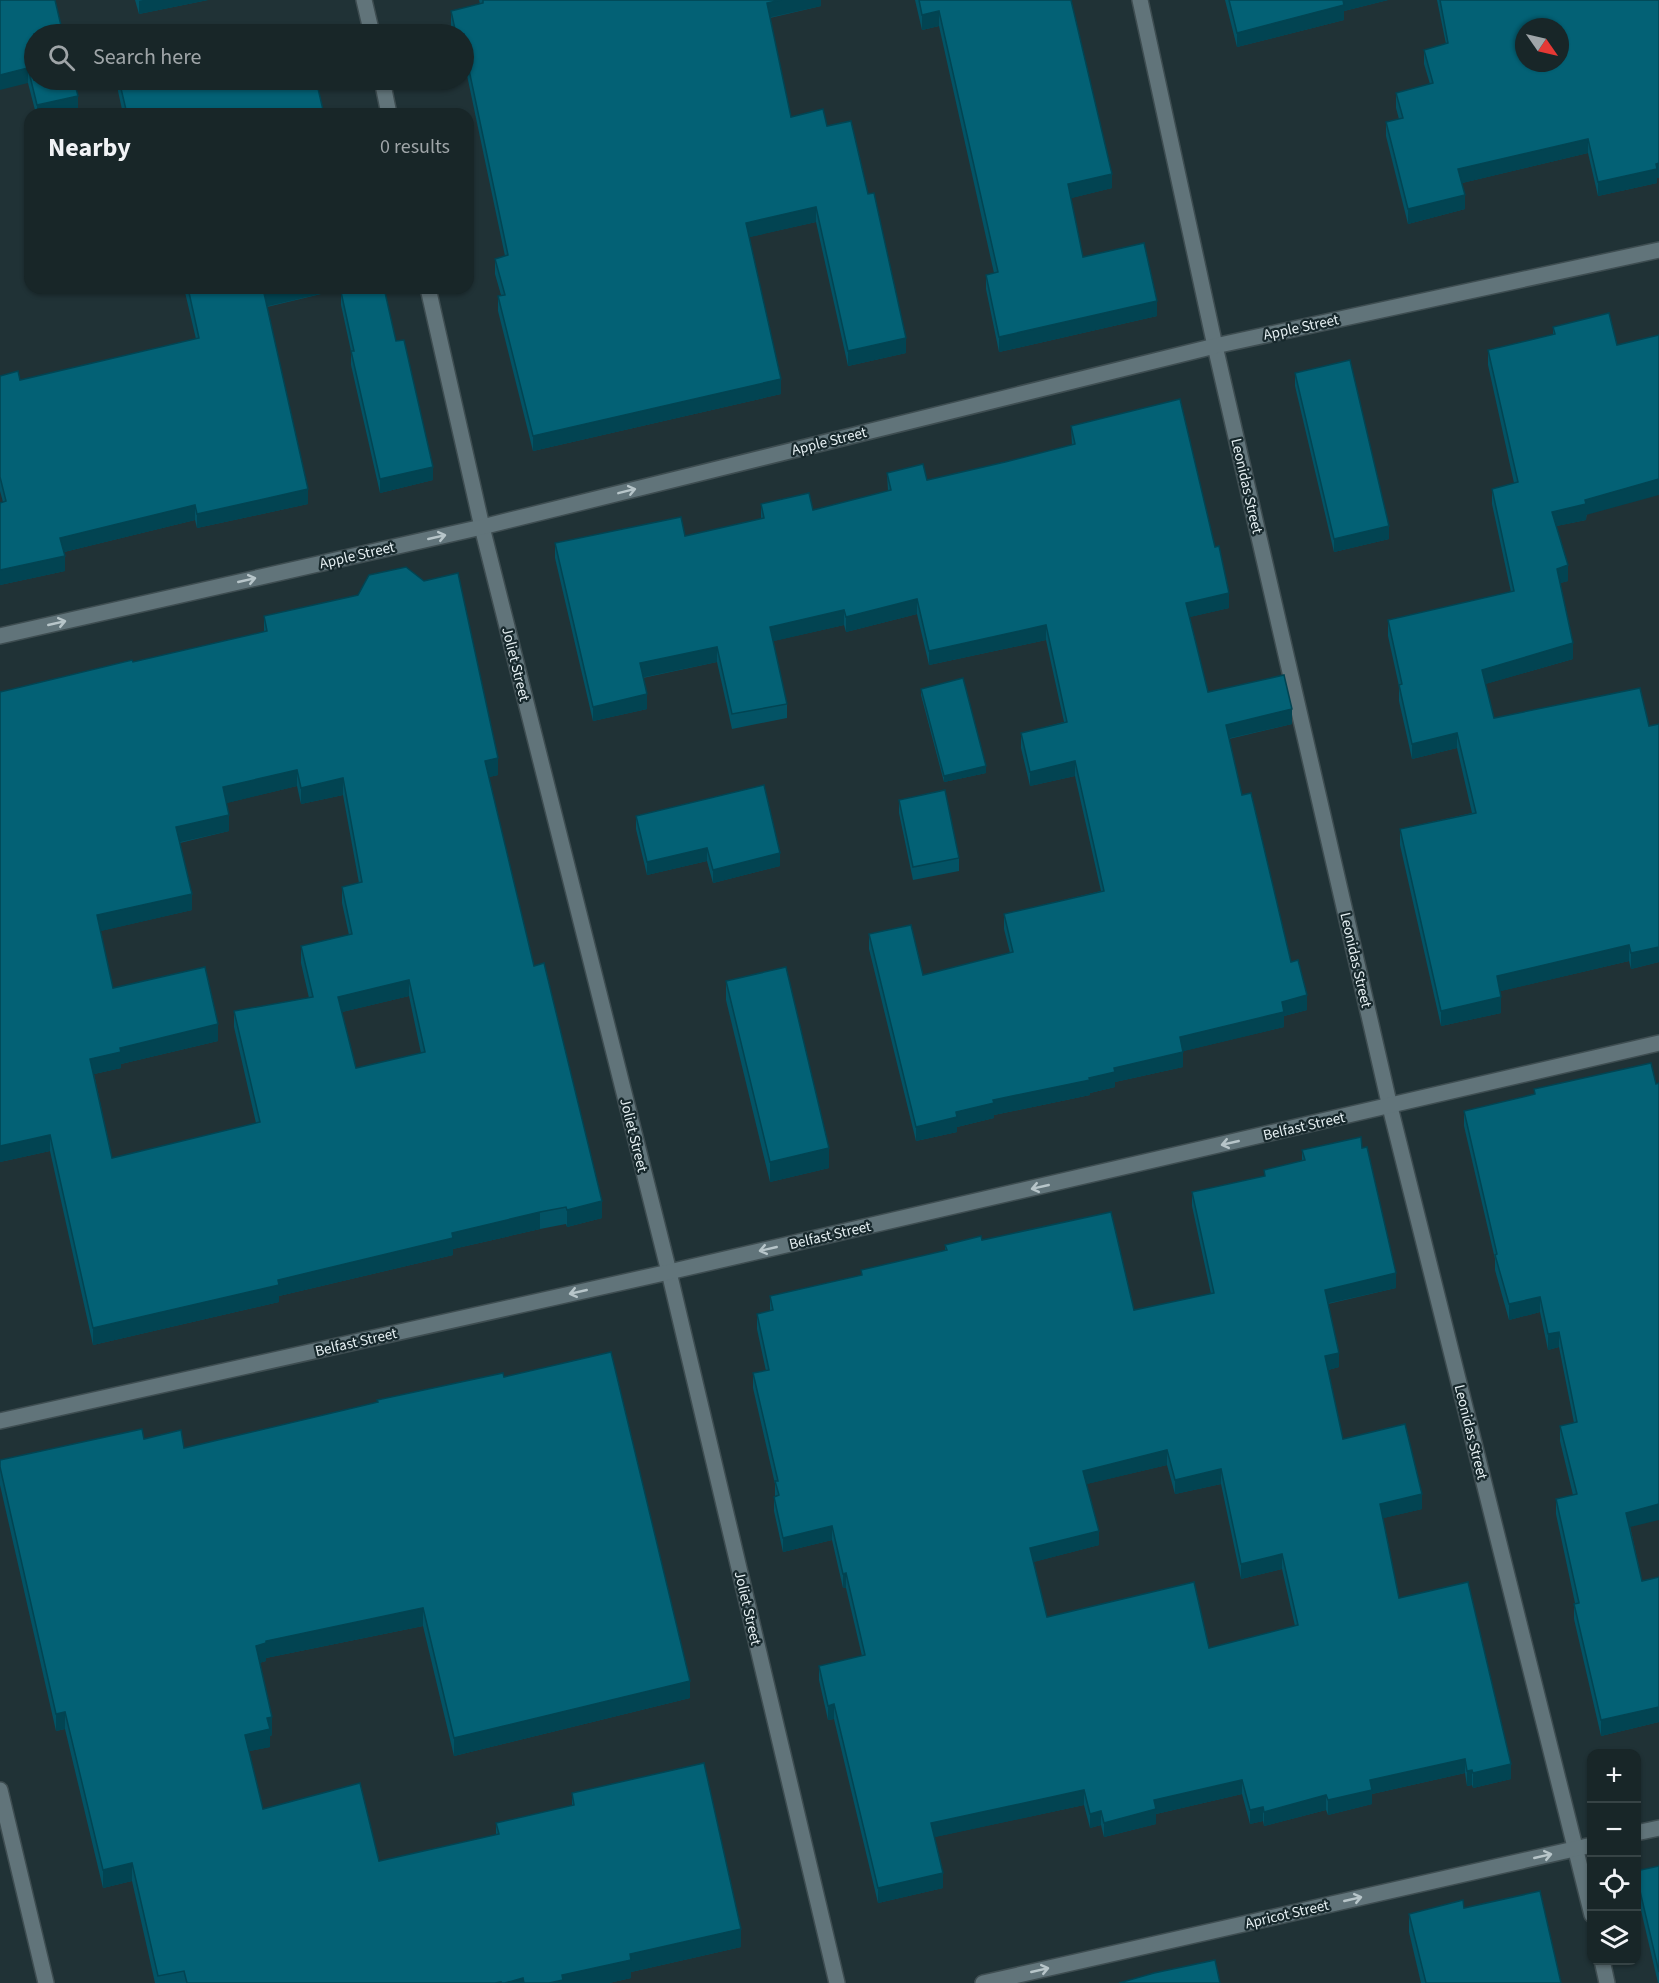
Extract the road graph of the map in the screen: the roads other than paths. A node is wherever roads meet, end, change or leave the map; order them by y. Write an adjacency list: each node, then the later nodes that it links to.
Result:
1 (364, 0): 3 (street)
2 (1140, 0): 8 (street, Leonidas Street)
3 (370, 24)
4 (384, 90): 5 (street)
5 (388, 108)
6 (1659, 250): 8 (street, Apple Street)
7 (429, 294): 9 (street, Joliet Street)
8 (1215, 346): 9 (street, Apple Street, one-way to 8); 12 (street, Leonidas Street)
9 (482, 526): 10 (street, Apple Street, one-way to 9); 13 (street, Joliet Street)
10 (0, 636)
11 (1659, 1043): 12 (street, Belfast Street)
12 (1390, 1107): 13 (street, Belfast Street, one-way to 13); 19 (street, Leonidas Street)
13 (669, 1272): 14 (street, Belfast Street, one-way to 14); 23 (street, Joliet Street)
14 (0, 1421)
15 (0, 1790): 22 (street)
16 (1659, 1828): 17 (street)
17 (1641, 1832)
18 (1587, 1846): 19 (street, Apricot Street)
19 (1576, 1848): 20 (street, Leonidas Street); 24 (street, Apricot Street, one-way to 19)
20 (1591, 1911)
21 (1603, 1965): 25 (street)
22 (46, 1983)
23 (837, 1983)
24 (983, 1983)
25 (1607, 1983)

